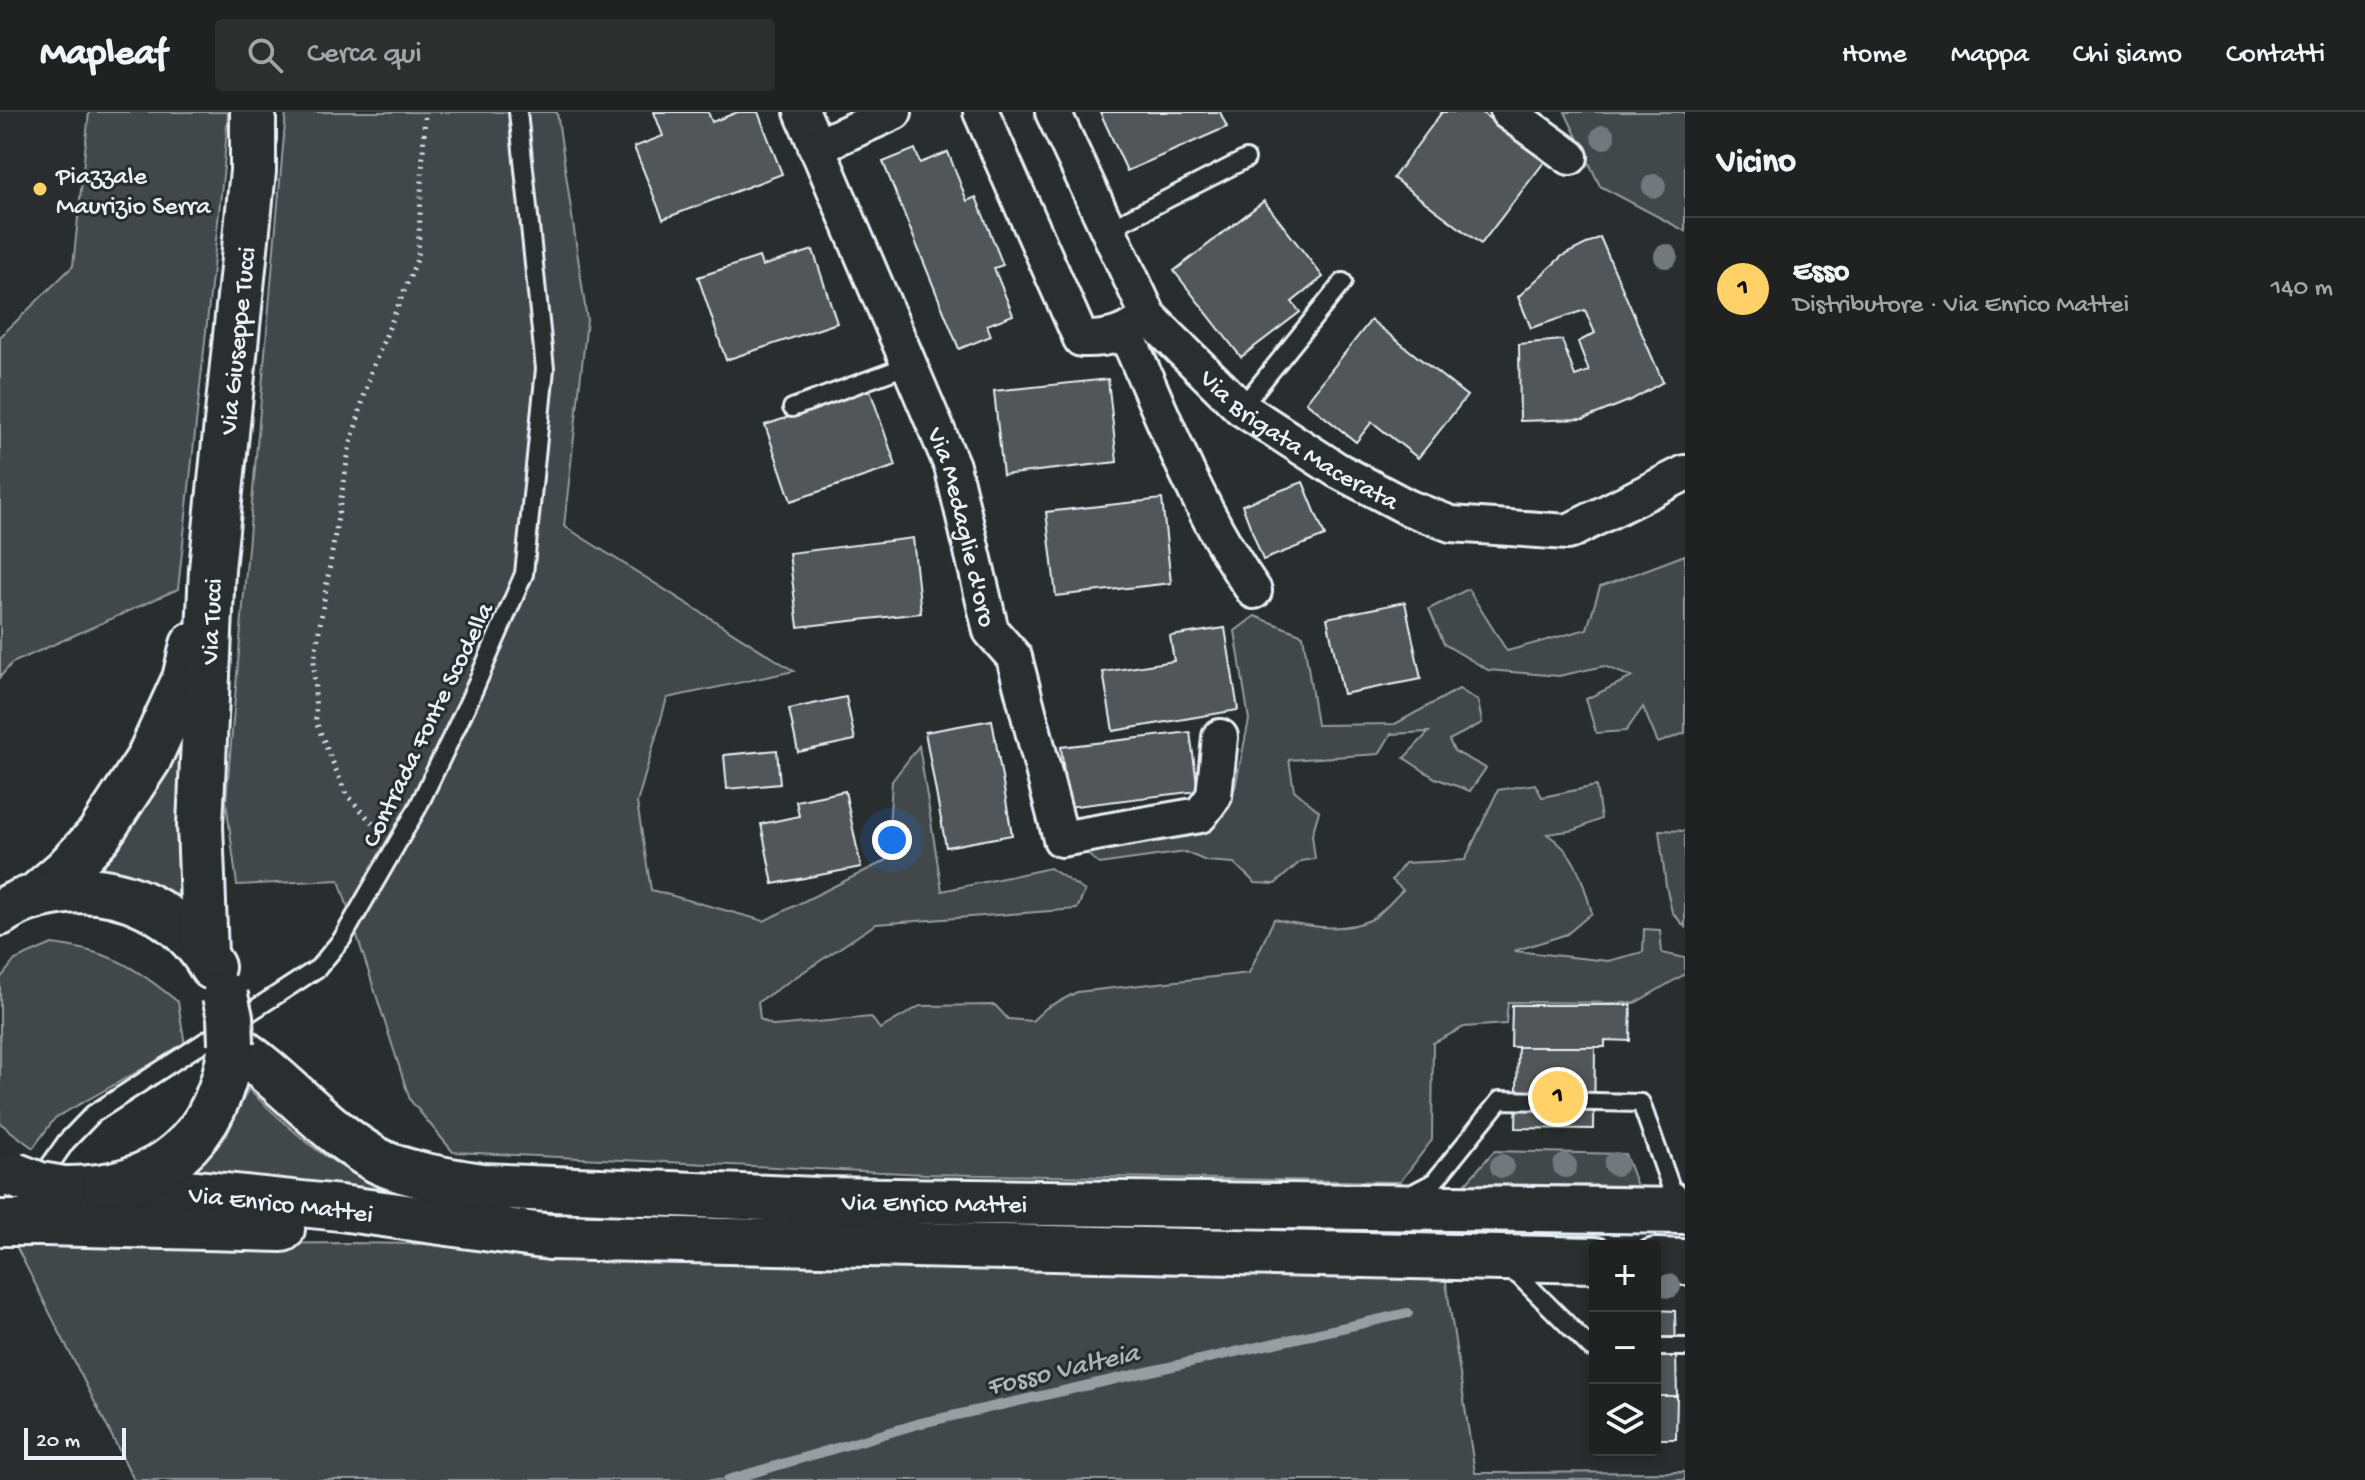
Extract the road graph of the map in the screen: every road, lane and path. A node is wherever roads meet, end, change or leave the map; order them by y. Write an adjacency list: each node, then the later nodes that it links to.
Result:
1 (253, 112): 19 (main road, Via Giuseppe Tucci)
2 (425, 112): 22 (path)
3 (518, 112): 22 (lane, Contrada Fonte Scodella)
4 (802, 112): 9 (street, Via Medaglie d'oro)
5 (894, 112): 9 (street)
6 (981, 112): 14 (street)
7 (1053, 112): 12 (street, Via Brigata Macerata)
8 (1508, 112): 10 (street)
9 (816, 147): 15 (street, Via Medaglie d'oro)
10 (1570, 157)
11 (1246, 159): 12 (lane)
12 (1108, 229): 14 (street, Via Brigata Macerata)
13 (1343, 282): 17 (lane)
14 (1138, 325): 17 (street, Via Brigata Macerata); 20 (street)
15 (909, 365): 16 (lane); 21 (street, Via Medaglie d'oro)
16 (792, 408)
17 (1241, 408): 18 (street, Via Brigata Macerata)
18 (1685, 473)
19 (212, 569): 23 (main road, Via Tucci); 24 (main road, Via Tucci)
20 (1254, 591)
21 (1220, 737)
22 (395, 847): 33 (lane, Contrada Fonte Scodella)
23 (18, 904): 24 (main road)
24 (205, 955): 25 (main road, bridge)
25 (231, 1044): 27 (main road); 30 (main road, Via Enrico Mattei)
26 (7, 1171): 29 (main road, bridge)
27 (118, 1185): 29 (main road); 34 (main road, Via Enrico Mattei)
28 (1685, 1198): 30 (lane)
29 (54, 1206): 32 (main road, bridge); 34 (main road)
30 (1383, 1207): 31 (main road, Via Enrico Mattei)
31 (1685, 1211)
32 (0, 1223)
33 (0, 1235)
34 (550, 1237): 35 (main road, Via Enrico Mattei)
35 (1485, 1257): 36 (main road, Via Enrico Mattei); 39 (lane)
36 (1589, 1260)
37 (1661, 1261): 38 (main road)
38 (1685, 1262)
39 (1589, 1346)
40 (1661, 1347): 41 (lane)
41 (1685, 1347)

